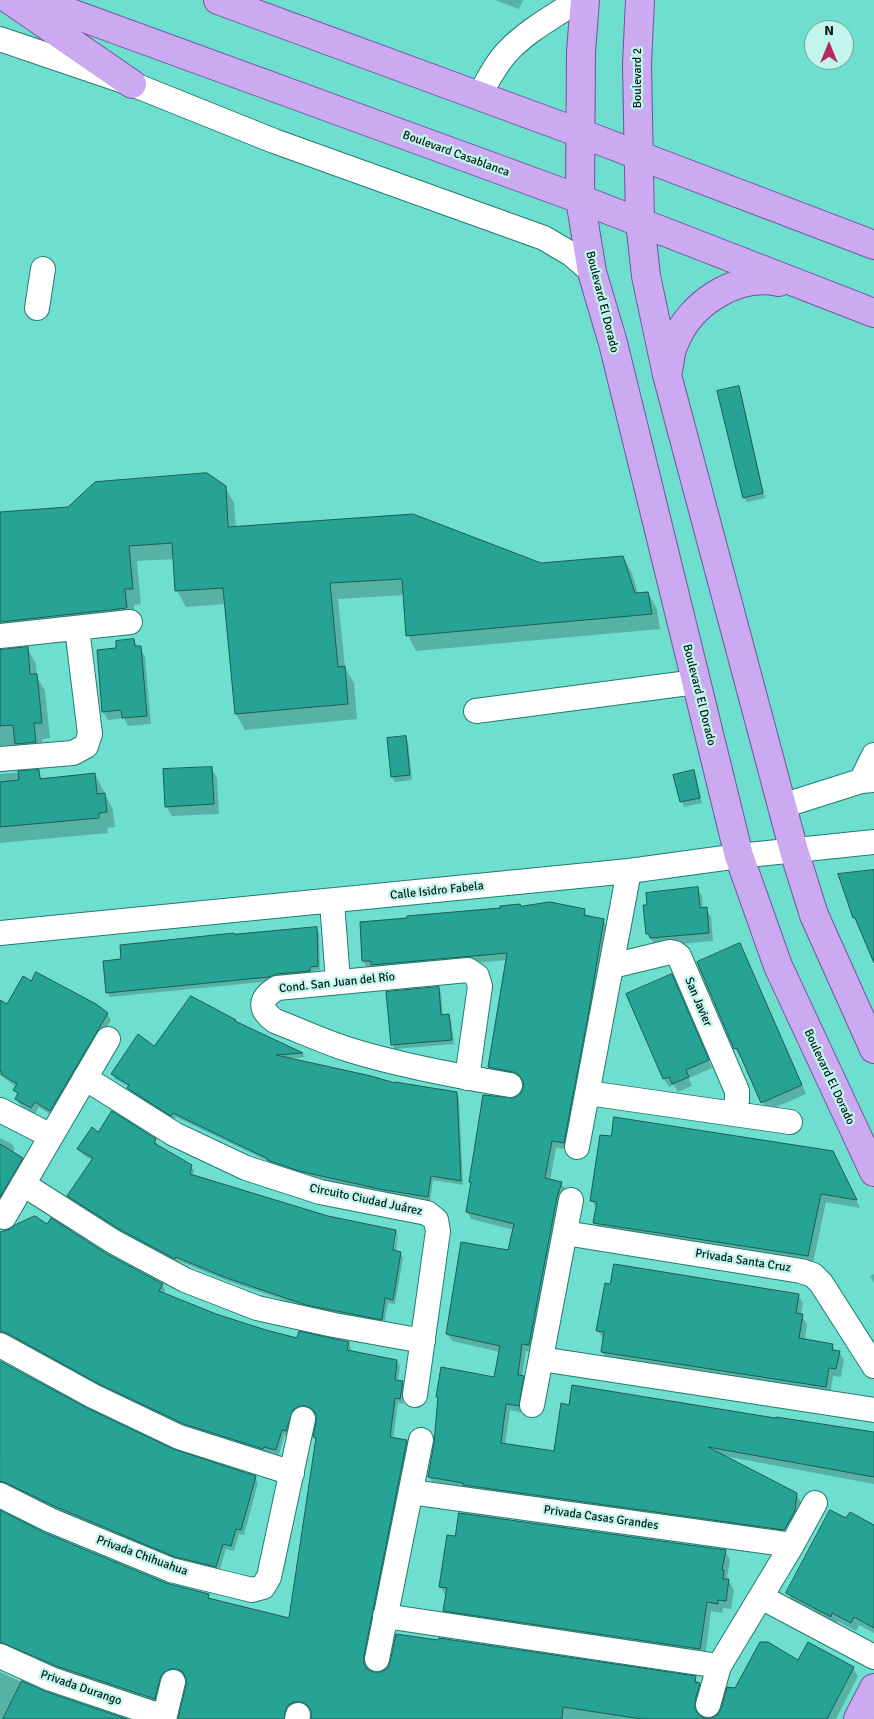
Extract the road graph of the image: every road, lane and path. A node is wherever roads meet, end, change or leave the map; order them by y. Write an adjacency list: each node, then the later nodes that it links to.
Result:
1 (10, 0): 8 (main road)
2 (35, 0): 12 (main road, Boulevard Casablanca)
3 (218, 0): 9 (main road)
4 (578, 0): 9 (street)
5 (585, 0): 10 (main road)
6 (640, 0): 11 (main road, Boulevard 2)
7 (0, 39): 8 (street)
8 (132, 84): 16 (street)
9 (479, 96): 10 (main road)
10 (580, 133): 11 (main road); 12 (main road, Boulevard El Dorado)
11 (639, 157): 13 (main road, Boulevard 2); 14 (main road)
12 (580, 199): 13 (main road, Boulevard Casablanca); 16 (main road, Boulevard El Dorado)
13 (640, 222): 17 (main road, Boulevard Casablanca); 20 (main road)
14 (874, 245)
15 (43, 268): 18 (street)
16 (592, 272): 24 (main road, Boulevard El Dorado)
17 (800, 286): 19 (main road, Boulevard Casablanca); 20 (main road)
18 (37, 308)
19 (874, 313)
20 (667, 375): 29 (main road)
21 (130, 622): 22 (street)
22 (77, 628): 23 (street); 27 (street)
23 (0, 636)
24 (696, 682): 25 (street); 32 (main road, Boulevard El Dorado)
25 (476, 711)
26 (874, 754): 28 (street)
27 (0, 759)
28 (867, 781): 29 (street)
29 (782, 806): 31 (main road)
30 (874, 842): 31 (street, Calle Isidro Fabela)
31 (794, 850): 32 (street, Calle Isidro Fabela); 39 (main road)
32 (739, 856): 33 (street, Calle Isidro Fabela); 49 (main road, Boulevard El Dorado)
33 (629, 871): 34 (street, Calle Isidro Fabela); 36 (street)
34 (332, 902): 35 (street, Calle Isidro Fabela); 37 (street)
35 (2, 937)
36 (612, 966): 43 (street); 45 (street, San Javier)
37 (338, 981): 41 (street, Cond. San Juan del Río); 41 (street, Cond. San Juan del Río)
38 (108, 1039): 40 (street)
39 (874, 1050)
40 (85, 1078): 47 (street); 54 (street, Circuito Ciudad Juárez)
41 (468, 1078): 42 (street, Cond. San Juan del Río)
42 (510, 1085)
43 (588, 1093): 45 (street); 48 (street)
44 (0, 1110): 47 (street)
45 (733, 1113): 46 (street)
46 (790, 1122)
47 (51, 1136): 50 (street)
48 (577, 1147)
49 (874, 1172)
50 (23, 1184): 52 (street); 54 (street)
51 (571, 1200): 53 (street)
52 (4, 1216)
53 (565, 1233): 56 (street); 57 (street, Privada Santa Cruz)
54 (423, 1341): 58 (street, Circuito Ciudad Juárez)
55 (0, 1345): 63 (street)
56 (541, 1359): 59 (street); 60 (street)
57 (874, 1366)
58 (415, 1394)
59 (532, 1405)
60 (874, 1410)
61 (303, 1419): 63 (street, Privada Chihuahua)
62 (421, 1440): 64 (street)
63 (292, 1473): 65 (street, Privada Chihuahua)
64 (411, 1492): 67 (street, Privada Casas Grandes); 69 (street)
65 (0, 1495)
66 (815, 1503): 67 (street)
67 (792, 1545): 68 (street)
68 (761, 1597): 71 (street); 73 (street)
69 (385, 1616): 72 (street); 73 (street)
70 (0, 1656): 77 (street, Privada Durango)
71 (874, 1657)
72 (376, 1659)
73 (718, 1666): 76 (street)
74 (173, 1682): 77 (street, Privada Durango)
75 (874, 1688): 78 (main road)
76 (708, 1705)
77 (164, 1718)
78 (858, 1719)

